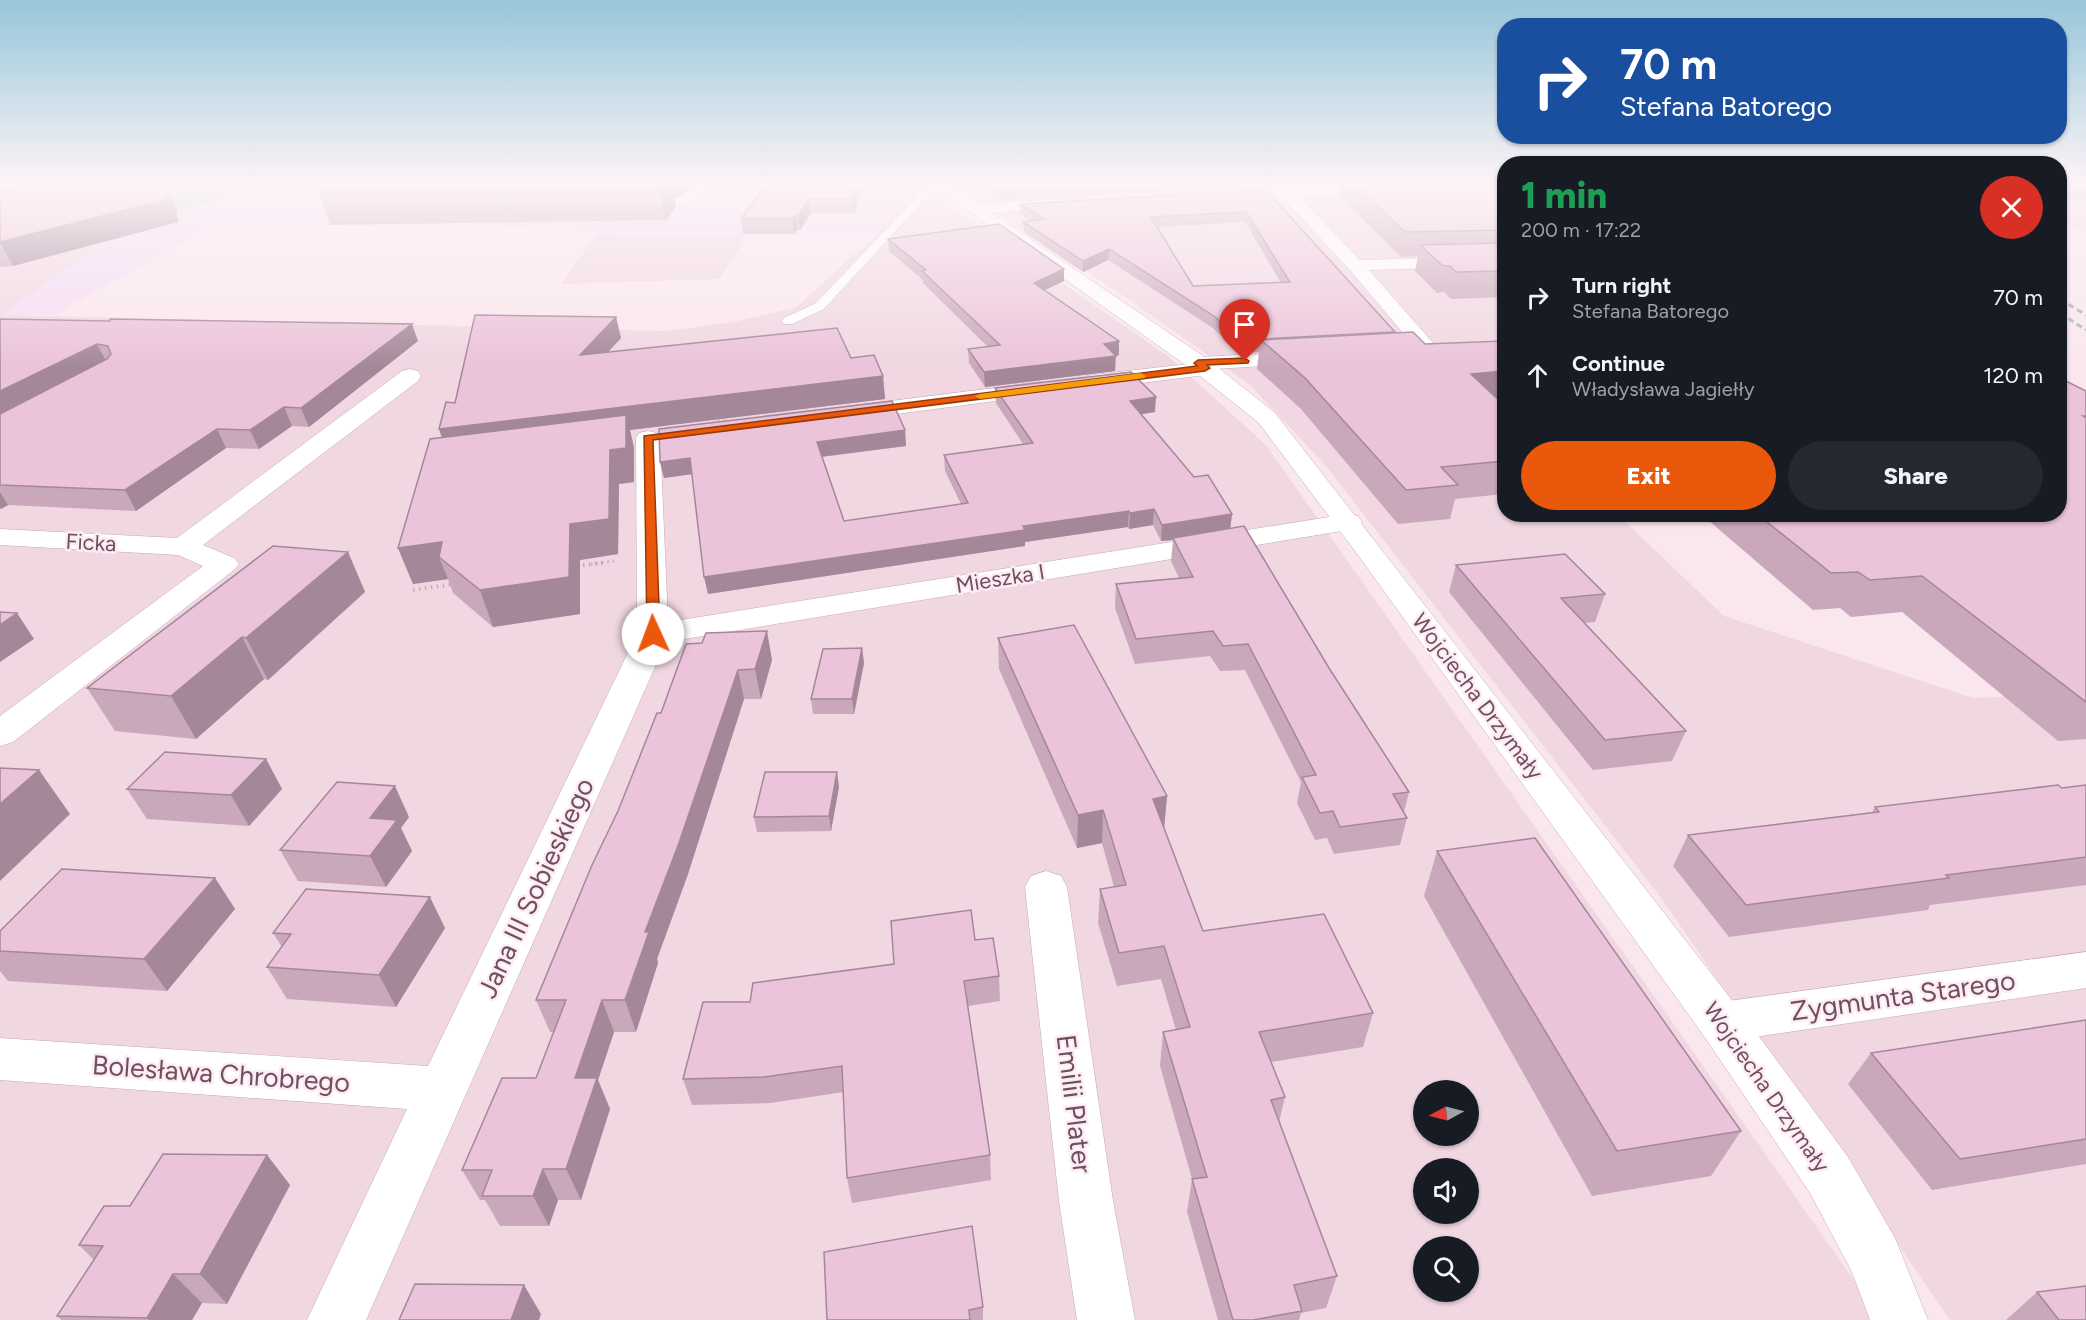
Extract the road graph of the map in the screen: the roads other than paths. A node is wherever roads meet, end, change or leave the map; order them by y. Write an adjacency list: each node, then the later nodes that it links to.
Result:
1 (878, 245): 6 (lane)
2 (1027, 245): 9 (street, Wojciecha Drzymały)
3 (1335, 245): 5 (street)
4 (1497, 261): 5 (street)
5 (1355, 265): 7 (street)
6 (788, 321)
7 (1395, 354)
8 (1326, 357): 9 (street)
9 (1202, 366): 11 (street); 13 (street, Wojciecha Drzymały)
10 (410, 376): 15 (street)
11 (823, 416)
12 (648, 438): 16 (street, Jana III Sobieskiego)
13 (1348, 522): 16 (street, Mieszka I); 20 (street, Wojciecha Drzymały)
14 (0, 537): 15 (street, Ficka)
15 (183, 547): 17 (street, Ficka)
16 (653, 634): 22 (street, Jana III Sobieskiego)
17 (0, 734)
18 (1046, 888): 24 (street, Emilii Plater)
19 (2086, 970): 20 (street, Zygmunta Starego)
20 (1721, 1022): 25 (street, Wojciecha Drzymały)
21 (0, 1059): 22 (street, Bolesława Chrobrego)
22 (443, 1089): 23 (street, Jana III Sobieskiego)
23 (336, 1320)
24 (1106, 1320)
25 (1899, 1320)

